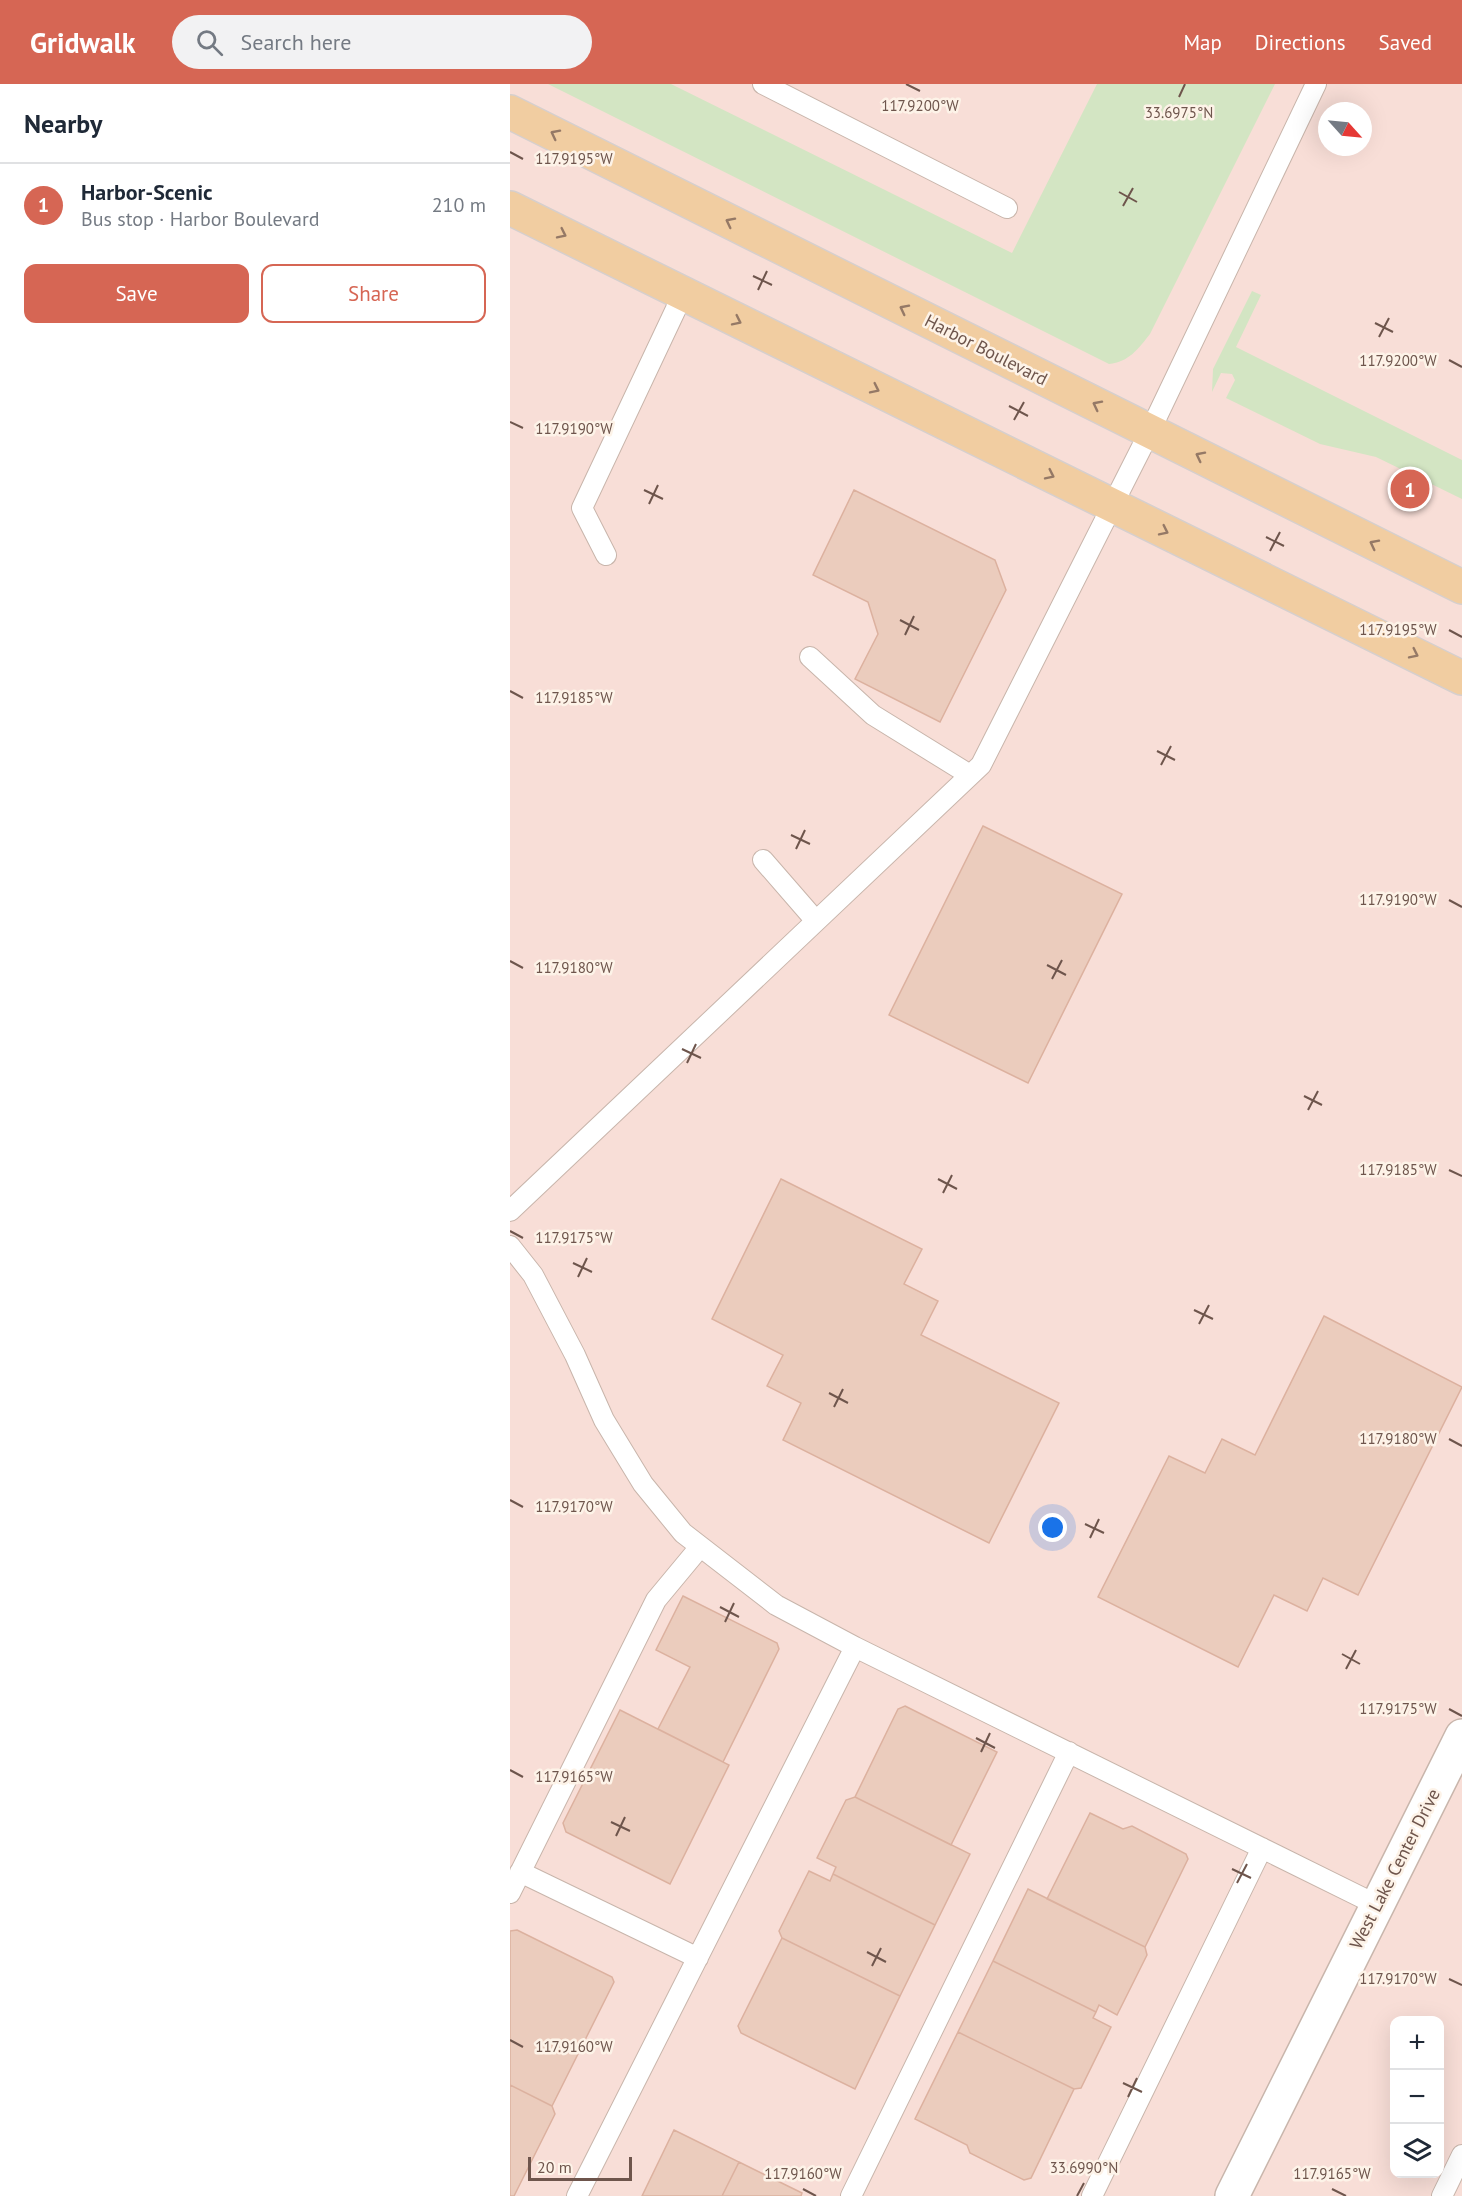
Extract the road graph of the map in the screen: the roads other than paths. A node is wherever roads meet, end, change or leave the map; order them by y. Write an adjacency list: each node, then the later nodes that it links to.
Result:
1 (763, 84): 5 (lane)
2 (1316, 84): 7 (lane)
3 (510, 112): 7 (main road, Harbor Boulevard, one-way to 3)
4 (510, 208): 6 (main road, one-way to 6)
5 (1007, 208)
6 (683, 294): 8 (main road, one-way to 8); 9 (lane)
7 (1150, 431): 8 (lane); 10 (main road, Harbor Boulevard, one-way to 7)
8 (1112, 505): 12 (main road, one-way to 12); 13 (lane)
9 (606, 555)
10 (1462, 587)
11 (810, 657): 13 (lane)
12 (1462, 678)
13 (970, 775): 15 (lane)
14 (763, 860): 15 (lane)
15 (816, 921): 16 (lane)
16 (510, 1211)
17 (510, 1246): 18 (lane)
18 (700, 1547): 19 (lane); 23 (lane)
19 (855, 1647): 20 (lane); 26 (lane)
20 (1069, 1752): 22 (lane); 29 (lane)
21 (1458, 1755): 25 (street, West Lake Center Drive)
22 (1262, 1848): 25 (lane); 30 (lane)
23 (520, 1872): 24 (lane); 26 (lane)
24 (510, 1893)
25 (1377, 1905): 31 (street, West Lake Center Drive)
26 (698, 1958): 28 (lane)
27 (1462, 2155): 32 (lane)
28 (577, 2196)
29 (850, 2196)
30 (1092, 2196)
31 (1232, 2196)
32 (1442, 2196)

